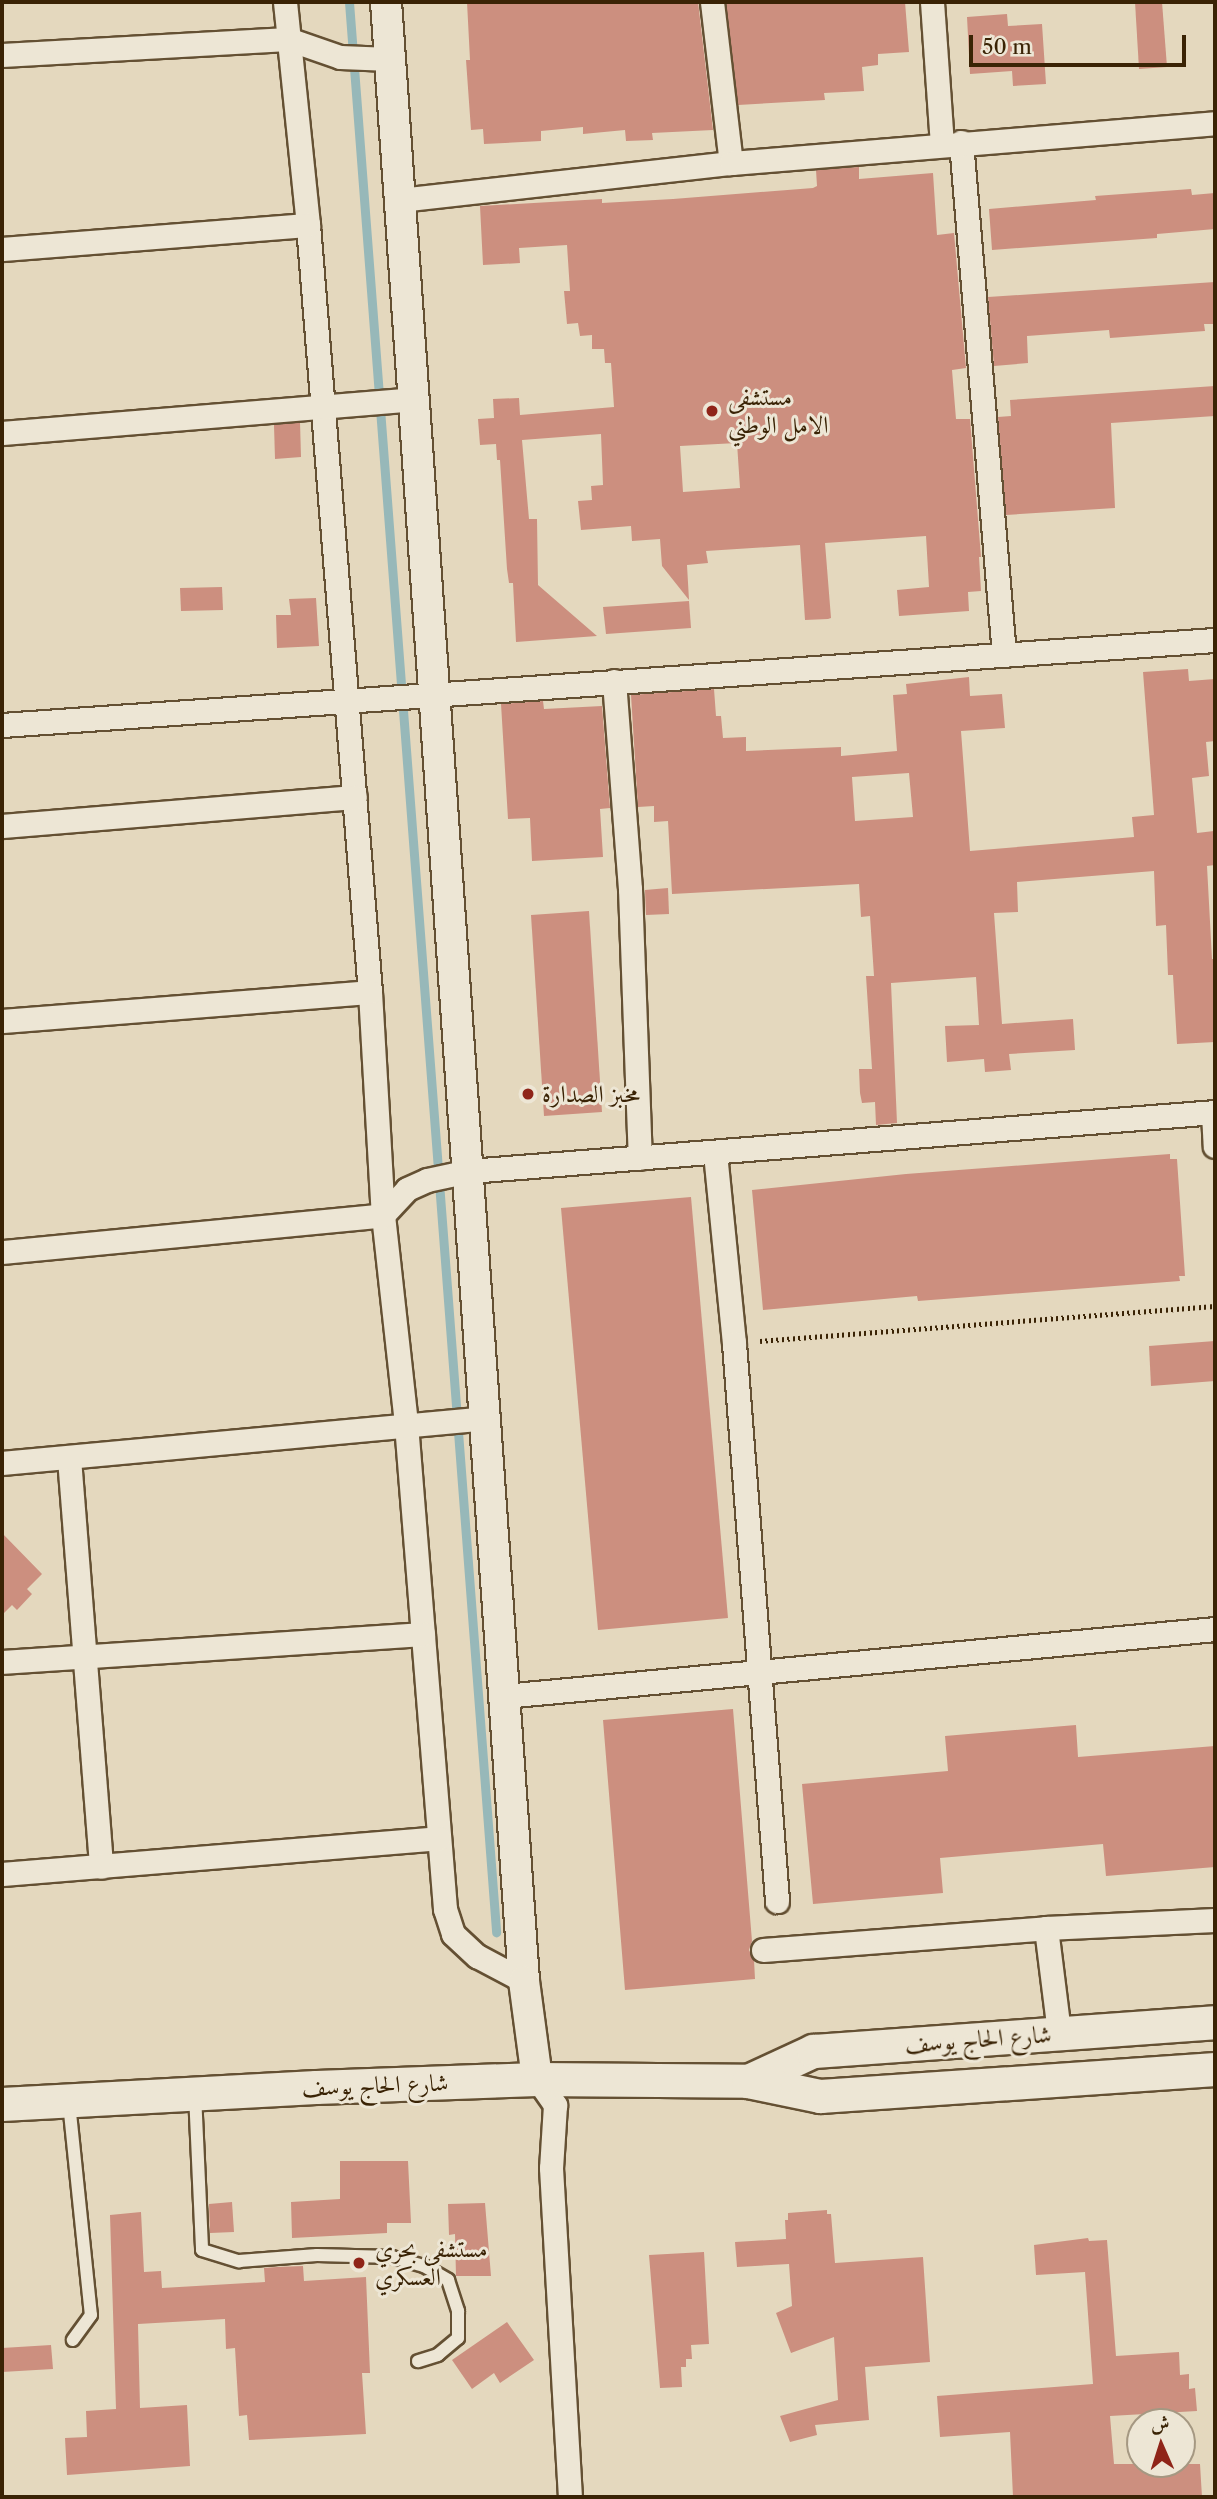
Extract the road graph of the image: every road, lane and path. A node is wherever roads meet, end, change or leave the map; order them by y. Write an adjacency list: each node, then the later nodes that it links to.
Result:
1 (285, 2): 5 (street)
2 (386, 2): 7 (street)
3 (712, 2): 10 (street)
4 (932, 2): 9 (street)
5 (288, 39): 6 (street); 7 (street); 12 (street)
6 (2, 55)
7 (379, 58): 11 (street)
8 (1215, 123): 9 (street)
9 (951, 143): 10 (street); 18 (street)
10 (731, 163): 11 (street)
11 (400, 200): 14 (street)
12 (308, 225): 13 (street); 15 (street)
13 (2, 249)
14 (404, 400): 15 (street); 20 (street)
15 (323, 405): 16 (street); 21 (street)
16 (2, 433)
17 (1215, 640): 18 (street)
18 (1004, 655): 19 (street)
19 (614, 681): 20 (street); 30 (street)
20 (435, 696): 21 (street); 31 (street)
21 (347, 701): 22 (street); 23 (street)
22 (2, 725)
23 (355, 797): 24 (street); 25 (street)
24 (2, 826)
25 (370, 992): 26 (street); 32 (street)
26 (2, 1021)
27 (1214, 1113): 28 (street); 29 (street)
28 (1215, 1146)
29 (715, 1153): 30 (street); 35 (street)
30 (640, 1158): 31 (street)
31 (461, 1173): 32 (street); 36 (street)
32 (383, 1215): 33 (street); 37 (street)
33 (2, 1252)
34 (1215, 1306): 35 (path)
35 (734, 1343): 44 (street)
36 (479, 1418): 37 (street); 45 (street)
37 (405, 1424): 38 (street); 41 (street)
38 (69, 1458): 39 (street); 42 (street)
39 (2, 1463)
40 (1215, 1629): 44 (street)
41 (423, 1634): 42 (street); 46 (street)
42 (86, 1657): 43 (street); 47 (street)
43 (2, 1662)
44 (758, 1672): 45 (street); 49 (street)
45 (504, 1696): 53 (street)
46 (439, 1838): 47 (street); 53 (street)
47 (101, 1867): 48 (street)
48 (2, 1874)
49 (777, 1901)
50 (1215, 1920): 51 (street)
51 (1046, 1928): 52 (street); 55 (street)
52 (763, 1950)
53 (524, 1981): 57 (street)
54 (1215, 2022): 55 (main road, شارع الحاج يوسف)
55 (1059, 2033): 58 (main road, شارع الحاج يوسف)
56 (1215, 2069): 58 (main road, شارع الحاج يوسف)
57 (537, 2079): 58 (main road, شارع الحاج يوسف); 59 (main road, شارع الحاج يوسف); 64 (street)
58 (748, 2081)
59 (195, 2094): 60 (main road, شارع الحاج يوسف); 63 (lane)
60 (69, 2099): 61 (main road, شارع الحاج يوسف); 62 (lane)
61 (2, 2104)
62 (73, 2340)
63 (418, 2361)
64 (570, 2497)

